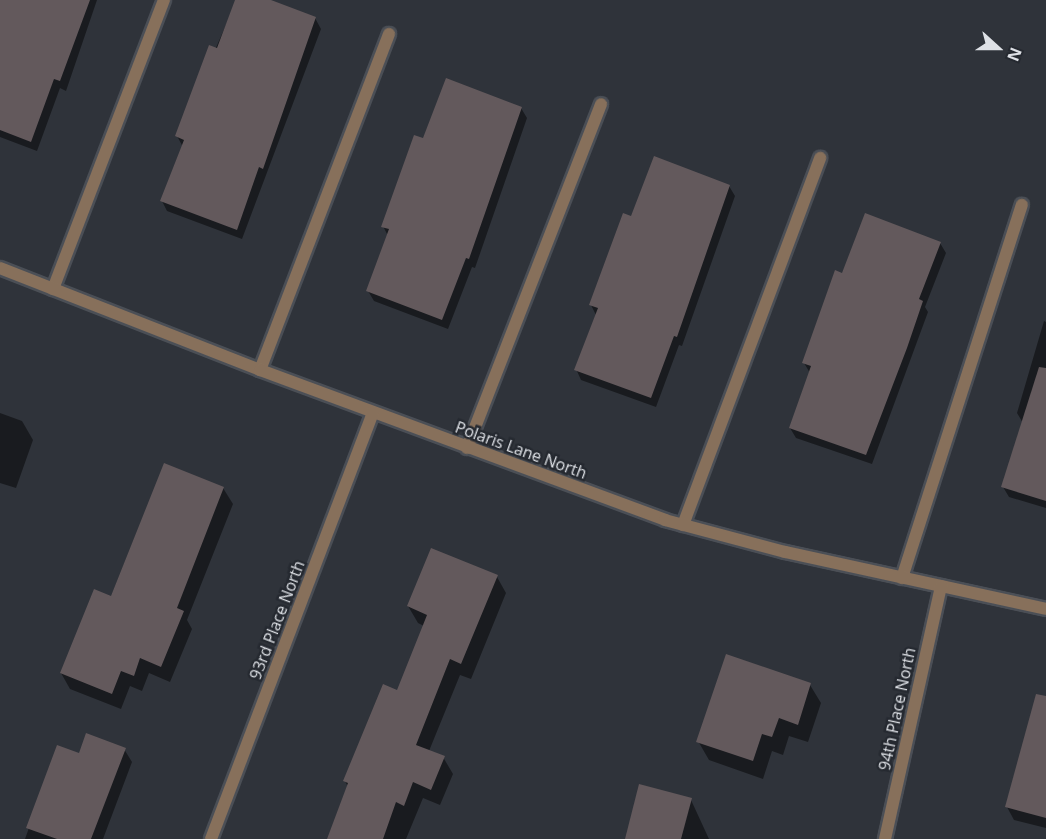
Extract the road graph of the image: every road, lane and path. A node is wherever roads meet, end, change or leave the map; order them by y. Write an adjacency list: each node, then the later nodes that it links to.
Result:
1 (164, 0): 7 (street)
2 (389, 34): 8 (street)
3 (601, 104): 10 (street)
4 (820, 158): 11 (street)
5 (1023, 205): 12 (street)
6 (0, 268): 7 (street, Polaris Lane North)
7 (53, 289): 8 (street, Polaris Lane North)
8 (260, 370): 9 (street, Polaris Lane North)
9 (374, 413): 10 (street, Polaris Lane North); 15 (street, 93rd Place North)
10 (467, 448): 11 (street, Polaris Lane North)
11 (684, 525): 12 (street, Polaris Lane North)
12 (902, 578): 13 (street, Polaris Lane North)
13 (941, 586): 14 (street, Polaris Lane North); 16 (street, 94th Place North)
14 (1046, 609)
15 (211, 839)
16 (885, 839)

